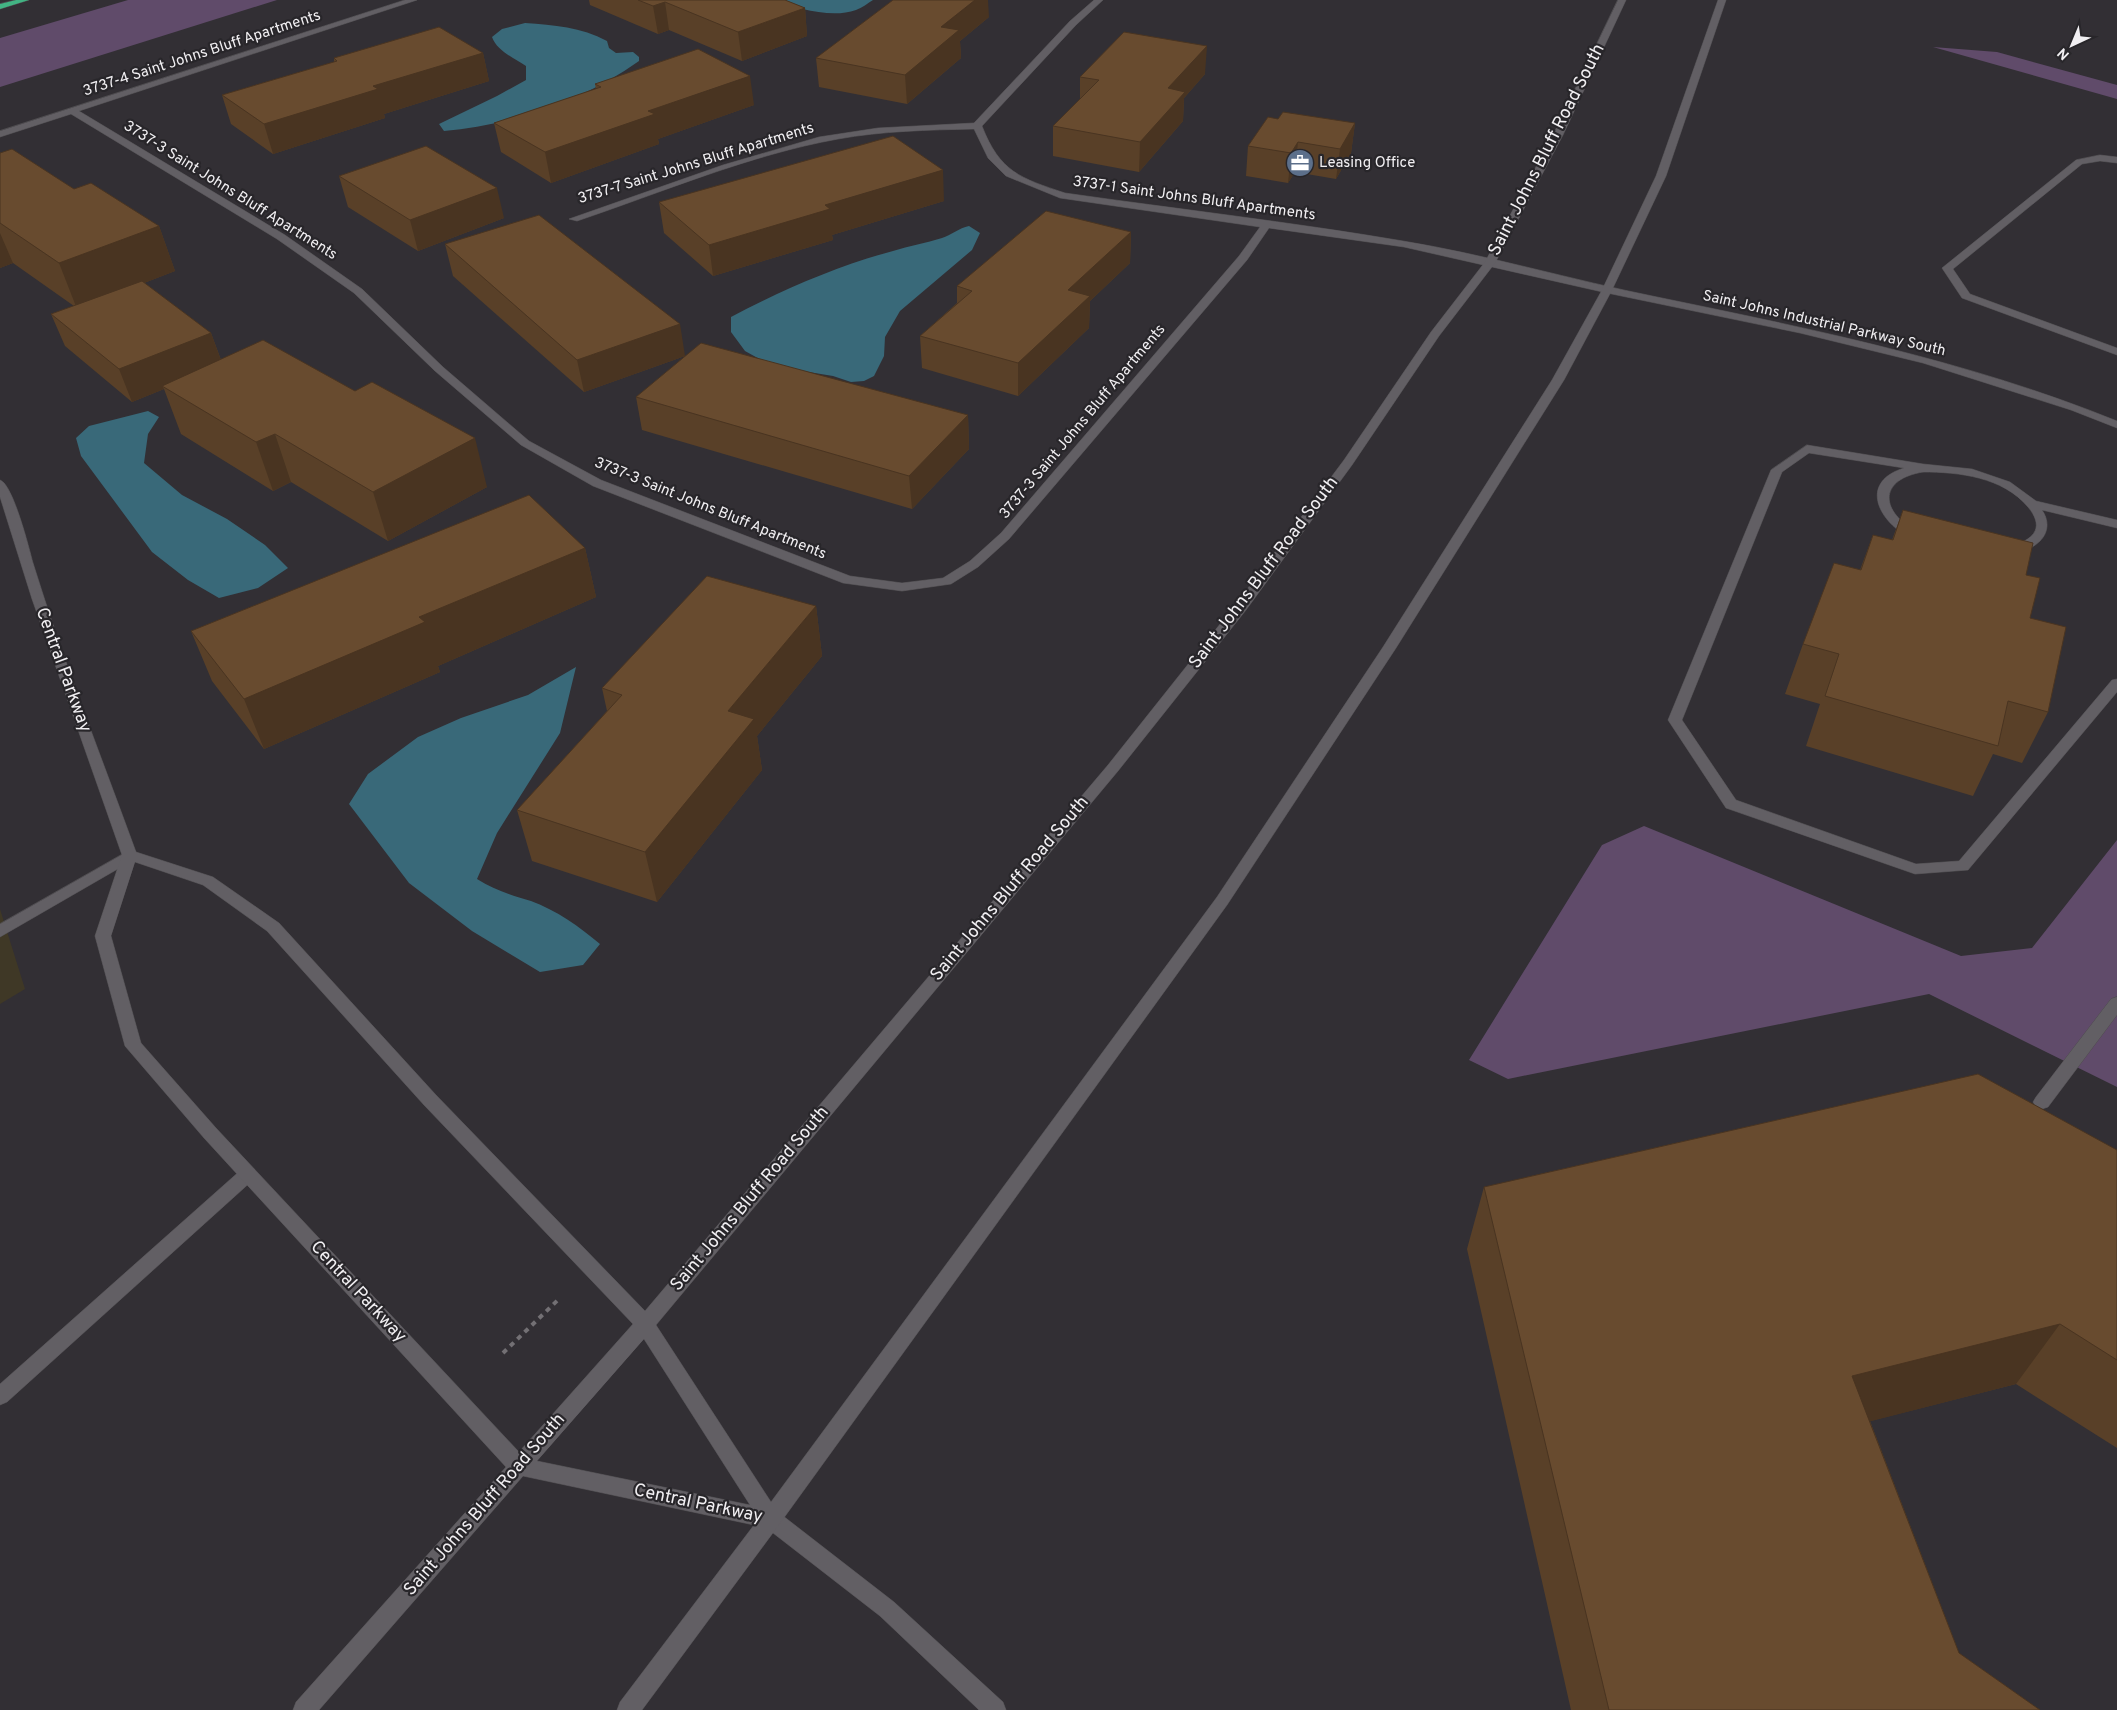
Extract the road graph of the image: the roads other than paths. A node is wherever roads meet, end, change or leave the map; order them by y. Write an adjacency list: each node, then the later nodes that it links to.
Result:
1 (25, 0): 6 (highway)
2 (413, 0): 7 (street, 3737-4 Saint Johns Bluff Apartments)
3 (1099, 0): 8 (street)
4 (1622, 0): 13 (street, Saint Johns Bluff Road South)
5 (1722, 0): 14 (street)
6 (0, 7)
7 (71, 110): 9 (street, 3737-4 Saint Johns Bluff Apartments); 12 (street, 3737-3 Saint Johns Bluff Apartments)
8 (977, 126): 11 (street, 3737-7 Saint Johns Bluff Apartments); 12 (street, 3737-1 Saint Johns Bluff Apartments)
9 (0, 134)
10 (2117, 160): 15 (street)
11 (574, 219)
12 (1265, 226): 13 (street, 3737-1 Saint Johns Bluff Apartments)
13 (1490, 262): 14 (street, 3737-1 Saint Johns Bluff Apartments); 27 (street, Saint Johns Bluff Road South)
14 (1607, 290): 16 (street, Saint Johns Industrial Parkway South); 30 (street)
15 (2117, 352)
16 (2117, 425)
17 (1923, 468): 19 (street); 19 (street); 21 (street)
18 (0, 484): 22 (street, Central Parkway)
19 (2033, 504): 20 (street)
20 (2117, 524)
21 (2117, 683)
22 (130, 854): 23 (street); 26 (street, Central Parkway); 27 (street, Central Parkway)
23 (0, 931)
24 (2117, 1003): 25 (street)
25 (2042, 1102)
26 (248, 1174): 28 (street); 29 (street, Central Parkway)
27 (645, 1324): 29 (street, Saint Johns Bluff Road South); 30 (street, Central Parkway)
28 (0, 1396)
29 (518, 1466): 30 (street, Central Parkway); 31 (street, Saint Johns Bluff Road South)
30 (771, 1519): 32 (street); 33 (street)
31 (304, 1710)
32 (628, 1710)
33 (995, 1710)

